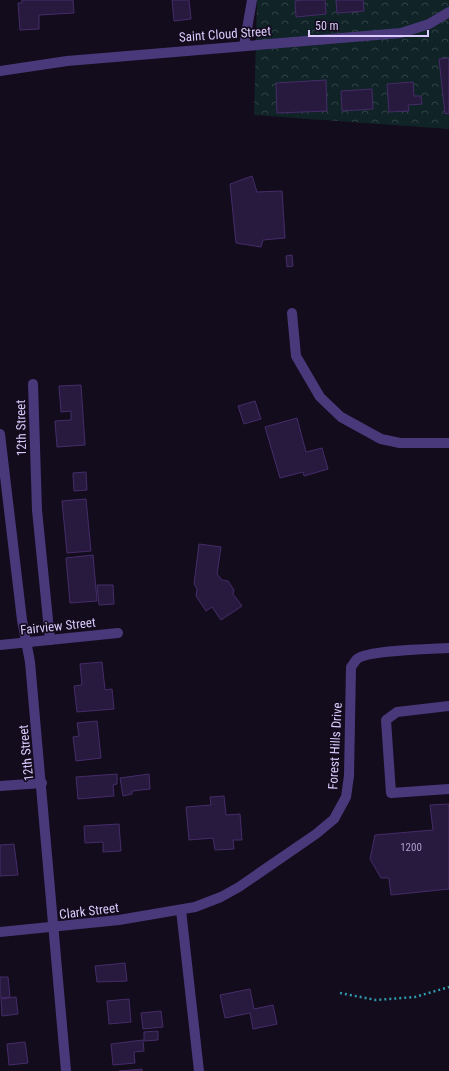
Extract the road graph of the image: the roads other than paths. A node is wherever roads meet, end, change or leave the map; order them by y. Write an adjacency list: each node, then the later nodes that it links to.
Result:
1 (252, 0): 3 (street)
2 (449, 12): 3 (street, Saint Cloud Street)
3 (244, 46): 4 (street, Saint Cloud Street)
4 (0, 71)
5 (292, 313): 8 (street)
6 (33, 384): 11 (street, 12th Street)
7 (0, 434): 9 (street, 12th Street)
8 (449, 443)
9 (4, 506): 12 (street, 12th Street)
10 (118, 633): 11 (street, Fairview Street)
11 (50, 640): 12 (street, Fairview Street)
12 (26, 642): 13 (street, Fairview Street); 16 (street, 12th Street)
13 (0, 645)
14 (449, 648): 19 (street, Forest Hills Drive)
15 (449, 706): 18 (street)
16 (42, 783): 17 (street); 20 (street, 12th Street)
17 (0, 786)
18 (449, 789)
19 (181, 910): 20 (street, Clark Street); 23 (street)
20 (54, 928): 21 (street, Clark Street); 22 (street, 12th Street)
21 (0, 932)
22 (66, 1071)
23 (199, 1071)

